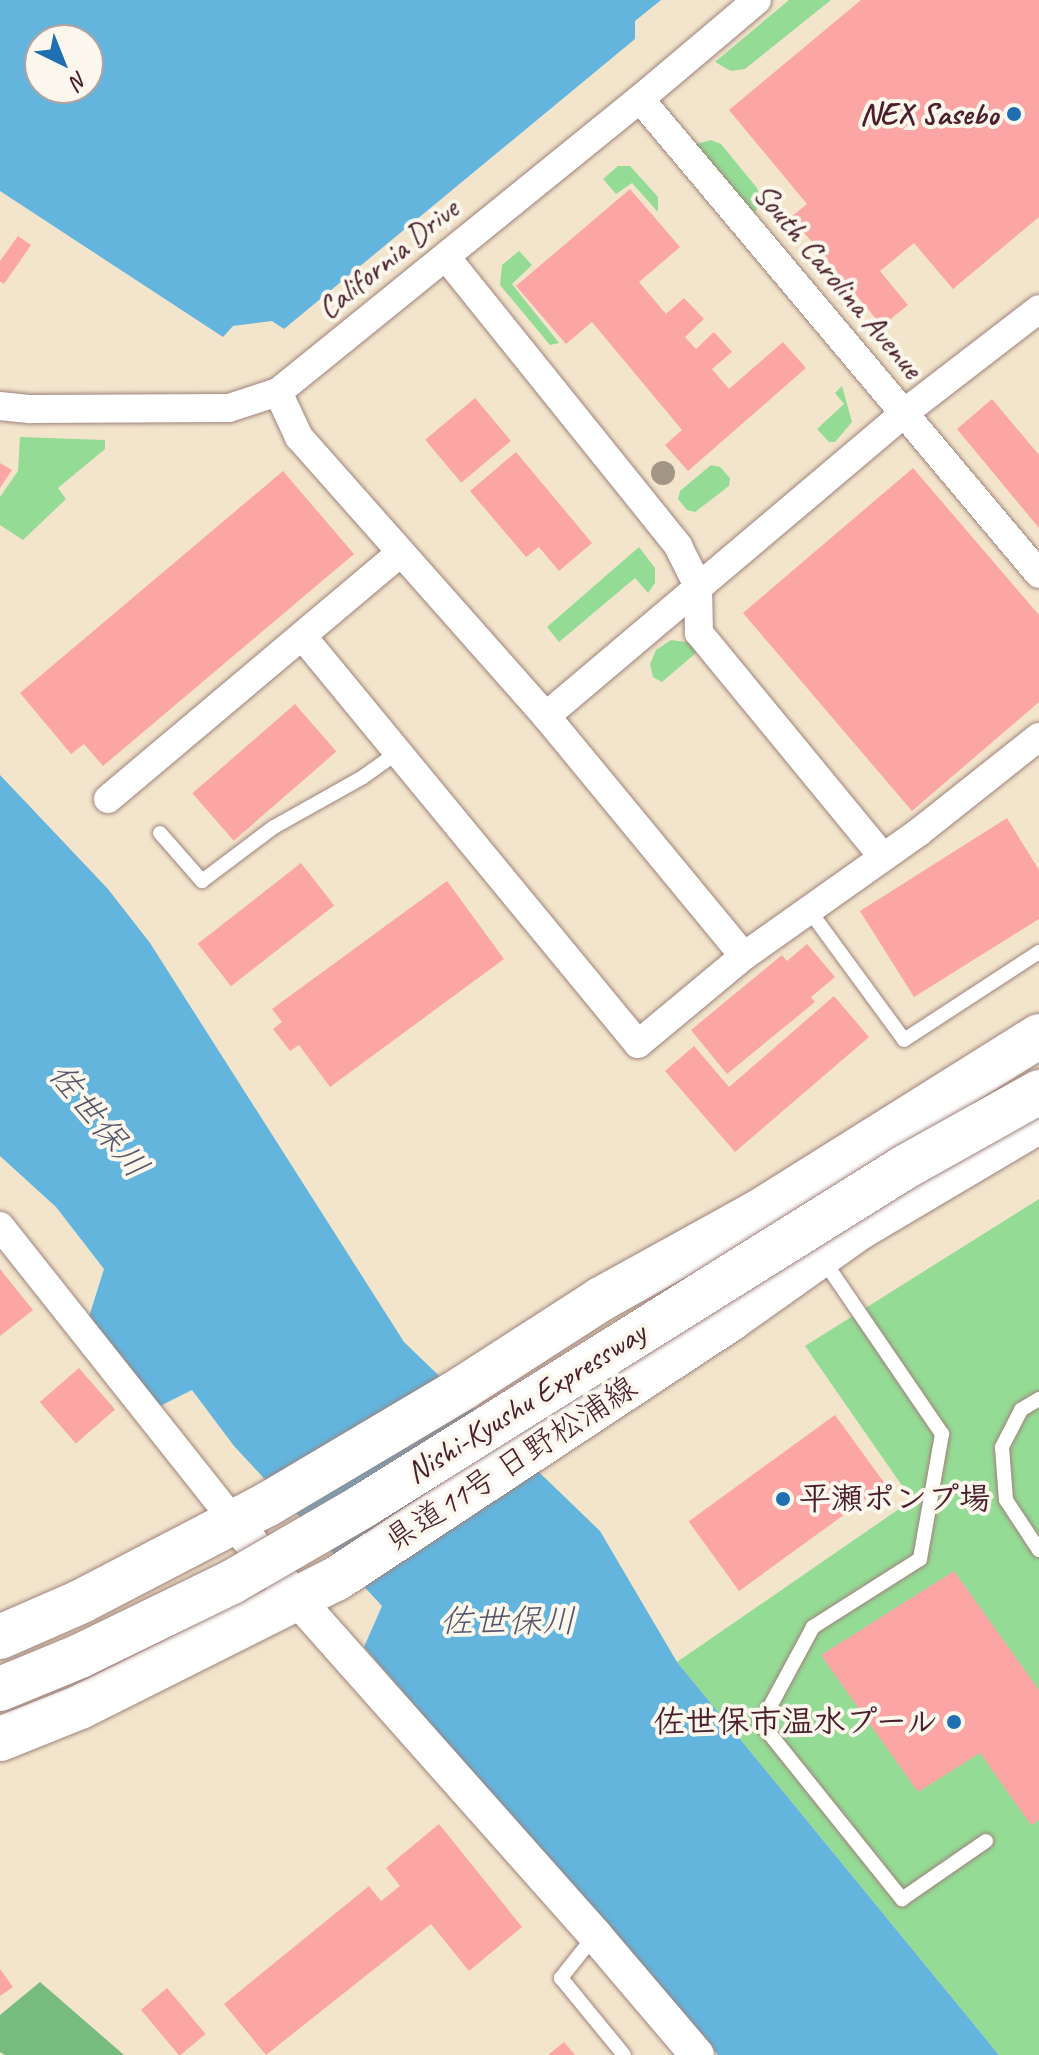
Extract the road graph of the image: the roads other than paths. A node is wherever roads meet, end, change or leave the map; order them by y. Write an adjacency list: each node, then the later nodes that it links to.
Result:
1 (757, 0): 2 (street, California Drive)
2 (640, 99): 3 (street, California Drive); 7 (street, South Carolina Avenue)
3 (446, 257): 5 (street, California Drive); 10 (street)
4 (1039, 309): 7 (street, South Carolina Avenue)
5 (278, 392): 6 (street, California Drive); 8 (street)
6 (0, 406)
7 (904, 413): 9 (street); 10 (street)
8 (400, 553): 11 (street); 12 (street)
9 (1039, 574)
10 (698, 586): 12 (street); 17 (street)
11 (303, 637): 14 (street); 15 (street)
12 (546, 716): 20 (street)
13 (1039, 737): 17 (street)
14 (398, 752): 16 (lane); 20 (street)
15 (108, 799)
16 (160, 833)
17 (883, 857): 18 (street)
18 (809, 910): 19 (lane); 20 (street)
19 (1039, 952)
20 (744, 956)
21 (1039, 1036): 27 (main road)
22 (1039, 1092): 31 (main road, Nishi-Kyushu Expressway, bridge)
23 (1039, 1121): 25 (main road, 県道11号 日野松浦線)
24 (0, 1226): 27 (street)
25 (820, 1254): 29 (main road, 県道11号 日野松浦線); 33 (lane)
26 (1039, 1399): 28 (lane)
27 (250, 1512): 29 (street); 30 (main road)
28 (1039, 1550)
29 (296, 1598): 32 (main road, 県道11号 日野松浦線); 34 (street)
30 (0, 1637)
31 (0, 1689)
32 (0, 1739)
33 (986, 1841)
34 (595, 1935): 35 (lane); 36 (street)
35 (624, 2055)
36 (697, 2055)

